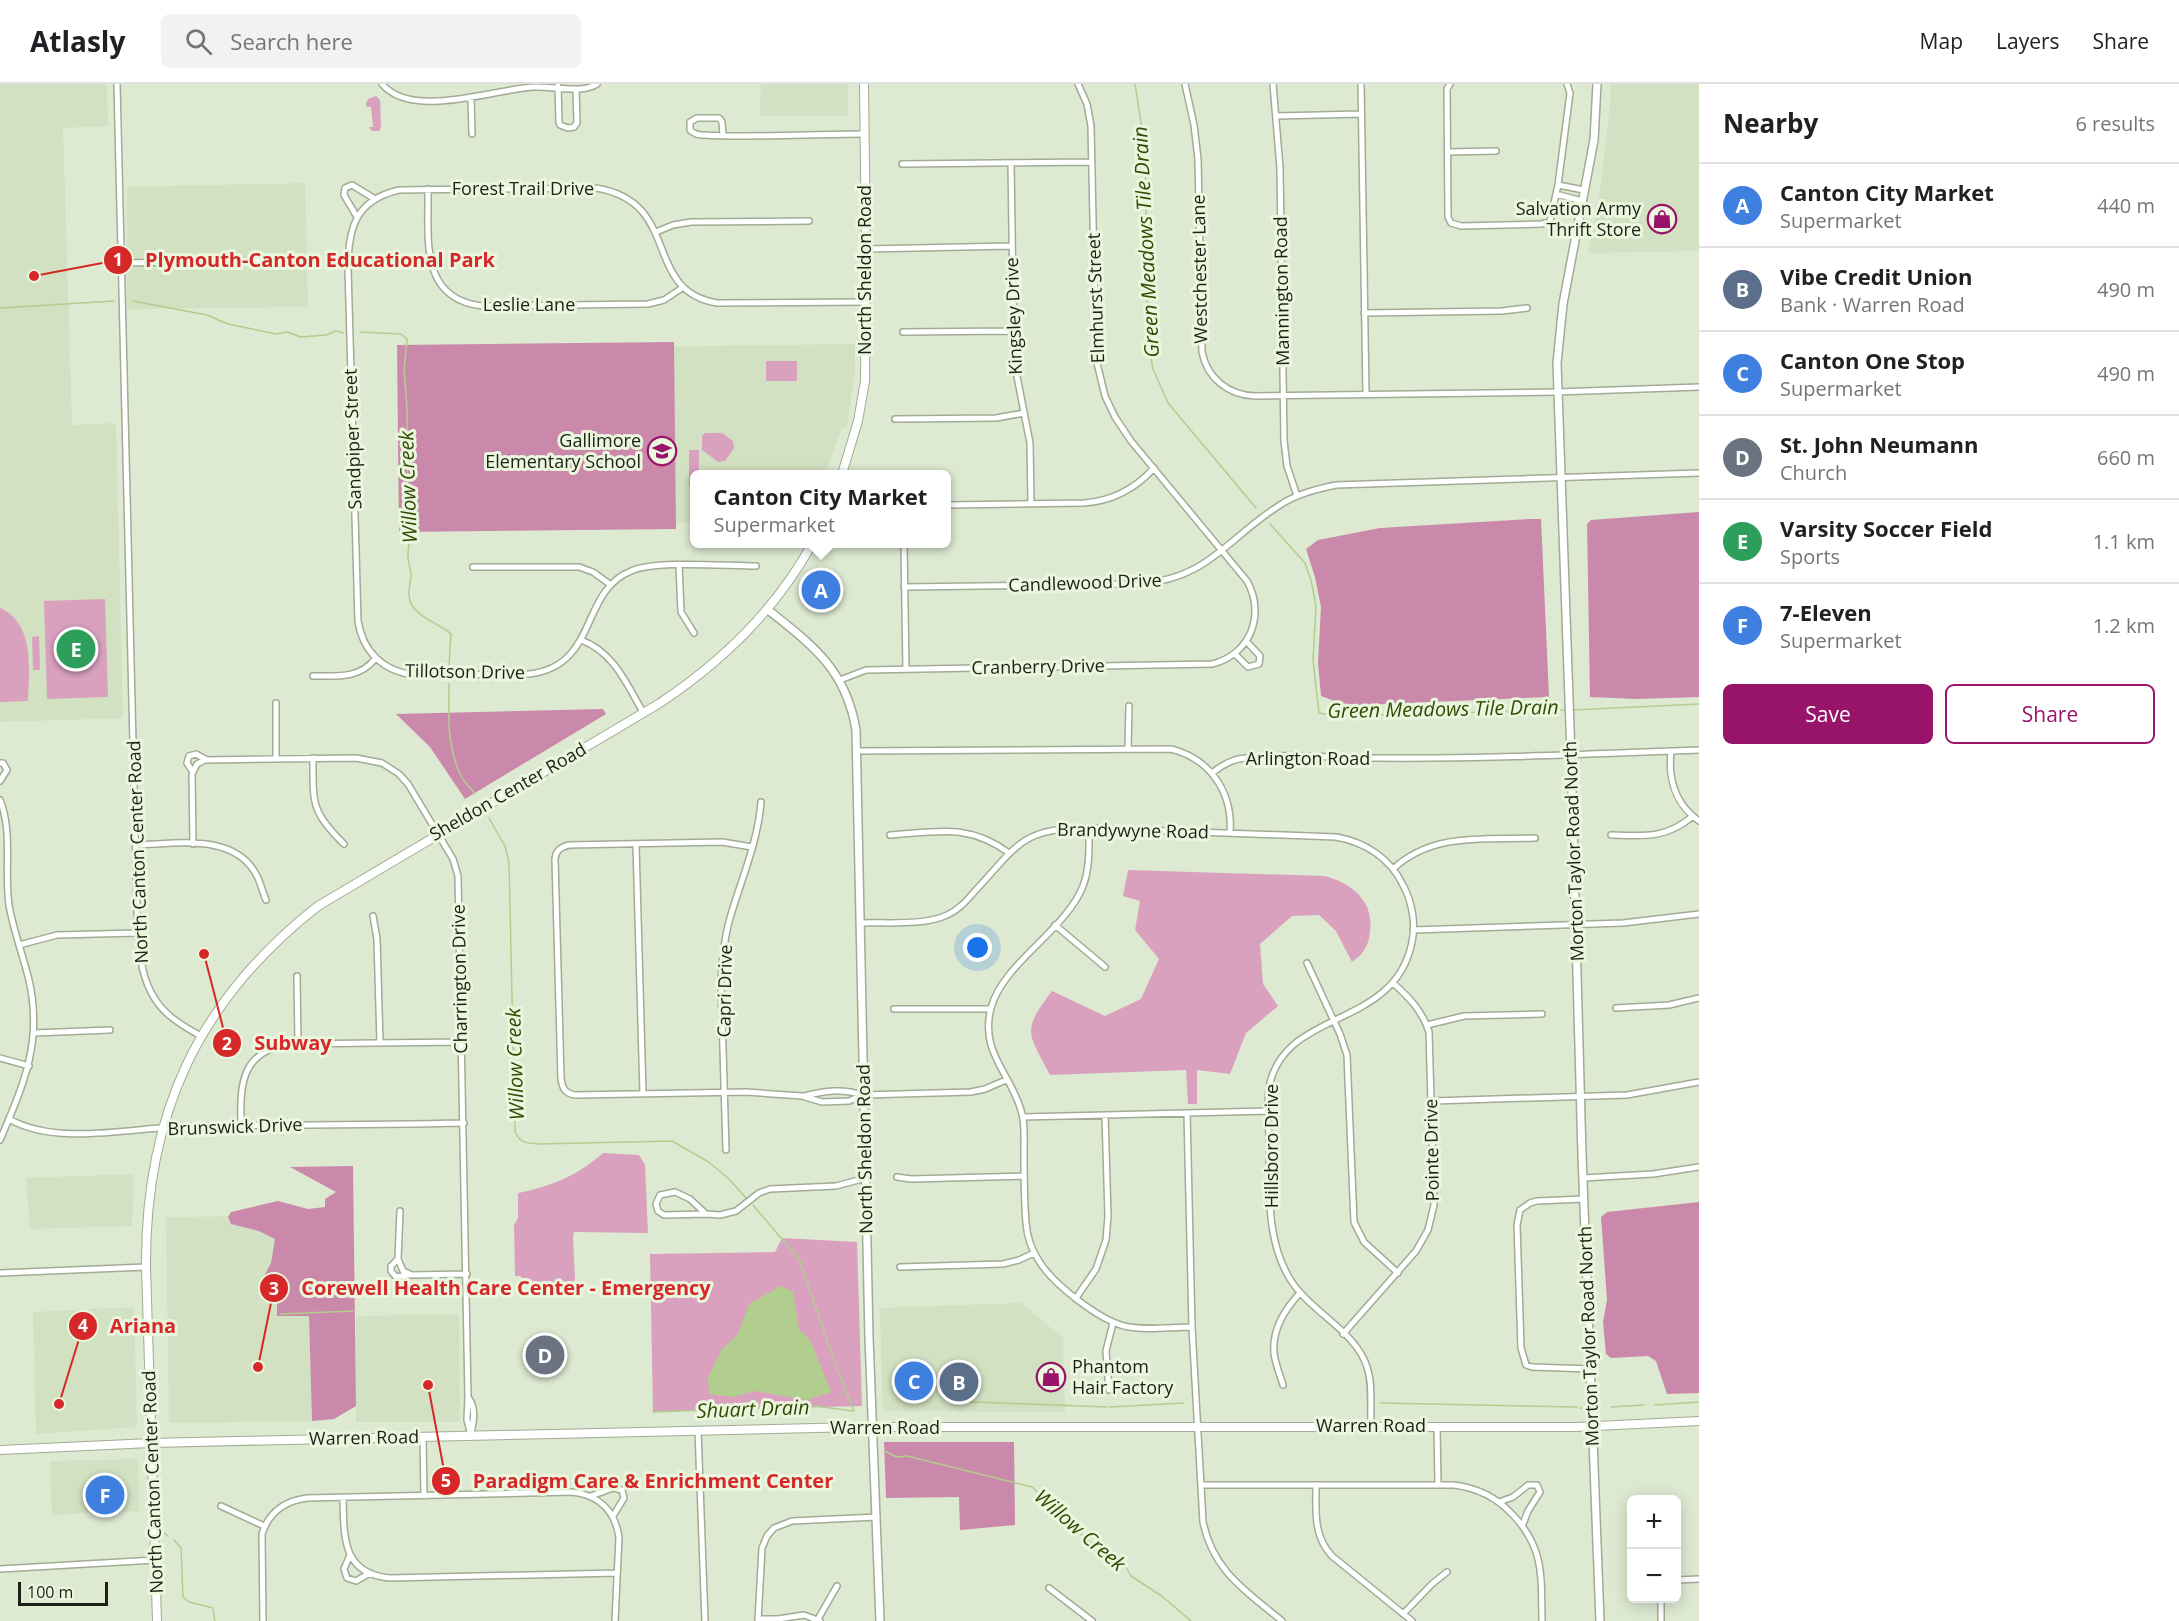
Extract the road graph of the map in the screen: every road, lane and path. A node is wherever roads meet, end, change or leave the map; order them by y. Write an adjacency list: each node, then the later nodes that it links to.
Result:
1 (117, 84): 38 (street, North Canton Center Road)
2 (382, 84): 14 (street)
3 (597, 84): 13 (street)
4 (864, 84): 18 (main road, North Sheldon Road)
5 (1078, 84): 22 (street, Elmhurst Street)
6 (1185, 84): 48 (street, Westchester Lane)
7 (1273, 84): 16 (street, Mannington Road)
8 (1361, 84): 15 (street)
9 (1450, 84): 21 (street)
10 (1567, 84): 25 (street)
11 (1597, 84): 27 (street, Morton Taylor Road North)
12 (558, 86): 13 (street); 13 (street); 14 (street)
13 (576, 89)
14 (471, 98): 17 (street)
15 (1361, 114): 16 (street); 42 (street)
16 (1276, 116): 48 (street, Mannington Road)
17 (472, 134)
18 (864, 134): 19 (street); 36 (main road, North Sheldon Road)
19 (723, 135): 19 (street)
20 (1496, 151): 21 (street)
21 (1448, 152): 28 (street)
22 (1092, 162): 23 (street); 51 (street, Elmhurst Street)
23 (1011, 163): 24 (street); 35 (street, Kingsley Drive)
24 (902, 164)
25 (1558, 185): 27 (street); 28 (street)
26 (428, 189): 29 (street, Forest Trail Drive); 34 (street, Forest Trail Drive); 39 (street, Leslie Lane)
27 (1584, 190): 30 (street, Morton Taylor Road North)
28 (1556, 194): 30 (street)
29 (375, 199): 31 (street, Forest Trail Drive); 32 (street)
30 (1582, 201): 46 (street, Morton Taylor Road North)
31 (365, 207): 32 (street, Sandpiper Street)
32 (357, 217): 71 (street, Sandpiper Street)
33 (809, 221): 34 (street)
34 (656, 232): 39 (street, Forest Trail Drive)
35 (1011, 246): 36 (street); 43 (street, Kingsley Drive)
36 (866, 249): 40 (main road, North Sheldon Road)
37 (305, 260): 38 (street)
38 (122, 263): 103 (street, North Canton Center Road)
39 (682, 288): 40 (street)
40 (866, 302): 52 (main road, North Sheldon Road)
41 (1527, 308): 42 (street)
42 (1364, 313): 47 (street)
43 (1013, 331): 44 (street); 49 (street, Kingsley Drive)
44 (903, 332)
45 (1699, 387): 46 (street, Westchester Lane)
46 (1557, 392): 47 (street, Westchester Lane); 54 (street, Morton Taylor Road North)
47 (1366, 394): 48 (street, Westchester Lane)
48 (1283, 396): 55 (street, Mannington Road)
49 (1024, 412): 50 (street); 56 (street, Kingsley Drive)
50 (895, 419)
51 (1154, 468): 56 (street); 60 (street, Elmhurst Street)
52 (843, 470)
53 (1699, 473): 54 (street, Candlewood Drive)
54 (1561, 476): 55 (street, Candlewood Drive); 82 (street, Morton Taylor Road North)
55 (1297, 496): 60 (street, Candlewood Drive)
56 (1031, 504): 57 (street)
57 (951, 505)
58 (809, 548): 66 (main road, Sheldon Center Road)
59 (904, 548): 65 (street)
60 (1222, 550): 65 (street, Candlewood Drive); 69 (street, Elmhurst Street)
61 (679, 565): 62 (street, Tillotson Drive); 64 (street, Tillotson Drive); 67 (street)
62 (756, 566)
63 (473, 567): 64 (street)
64 (611, 585): 68 (street, Tillotson Drive)
65 (904, 587): 72 (street)
66 (767, 609): 74 (street, North Sheldon Road); 77 (main road, Sheldon Center Road)
67 (694, 633)
68 (581, 640): 71 (street, Tillotson Drive); 77 (street)
69 (1247, 642): 70 (street, Cranberry Drive); 70 (street)
70 (1235, 654): 72 (street, Cranberry Drive)
71 (375, 658): 73 (street)
72 (906, 669): 74 (street, Cranberry Drive)
73 (314, 676)
74 (840, 681): 80 (street, North Sheldon Road)
75 (276, 703): 84 (street)
76 (1129, 706): 78 (street)
77 (643, 712): 96 (main road, Sheldon Center Road)
78 (1128, 748): 80 (street); 88 (street)
79 (1699, 750): 81 (street, Arlington Road)
80 (857, 751): 111 (street, North Sheldon Road)
81 (1671, 751): 82 (street, Arlington Road); 92 (street)
82 (1571, 755): 88 (street, Arlington Road); 112 (street, Morton Taylor Road North)
83 (313, 758): 84 (street, Charrington Drive); 96 (street, Charrington Drive); 101 (street)
84 (276, 759): 85 (street, Charrington Drive)
85 (207, 760): 87 (street, Charrington Drive); 87 (street, Charrington Drive)
86 (2, 763): 89 (street)
87 (193, 772): 100 (street)
88 (1212, 773): 95 (street)
89 (0, 781)
90 (0, 800): 105 (street)
91 (761, 802): 104 (street, Capri Drive)
92 (1693, 816): 93 (street); 98 (street)
93 (1699, 821)
94 (1089, 828): 95 (street, Brandywyne Road); 106 (street, Brandywyne Road); 113 (street)
95 (1230, 833): 107 (street, Brandywyne Road)
96 (437, 834): 130 (main road, Sheldon Center Road); 131 (street, Charrington Drive)
97 (890, 835): 106 (street)
98 (1611, 835)
99 (1535, 838): 107 (street)
100 (193, 844): 103 (street); 108 (street)
101 (344, 844)
102 (636, 844): 104 (street); 139 (street); 139 (street)
103 (136, 845): 115 (street, North Canton Center Road)
104 (752, 847): 138 (street, Capri Drive)
105 (3, 848): 116 (street)
106 (1009, 853): 111 (street, Brandywyne Road)
107 (1393, 869): 114 (street, Hillsboro Drive)
108 (266, 900)
109 (1699, 914): 112 (street)
110 (373, 916): 132 (street)
111 (861, 923): 140 (street, North Sheldon Road)
112 (1576, 924): 114 (street); 142 (street, Morton Taylor Road North)
113 (1055, 925): 118 (street); 124 (street)
114 (1413, 930): 120 (street, Hillsboro Drive)
115 (138, 933): 116 (street); 130 (street, North Canton Center Road)
116 (19, 945): 129 (street)
117 (1307, 963): 126 (street)
118 (1105, 967)
119 (297, 976): 133 (street)
120 (1393, 983): 126 (street, Hillsboro Drive); 127 (street, Pointe Drive)
121 (1699, 998): 122 (street)
122 (1616, 1008)
123 (894, 1009): 124 (street)
124 (991, 1009): 136 (street)
125 (1542, 1014): 127 (street)
126 (1334, 1021): 144 (street, Hillsboro Drive); 167 (street)
127 (1426, 1025): 143 (street, Pointe Drive)
128 (110, 1030): 129 (street)
129 (34, 1033): 135 (street)
130 (201, 1036): 151 (main road, North Canton Center Road)
131 (461, 1042): 132 (street); 149 (street, Charrington Drive)
132 (380, 1043): 133 (street)
133 (298, 1044): 150 (street)
134 (0, 1058): 135 (street)
135 (29, 1066): 148 (street)
136 (1006, 1080): 140 (street); 147 (street)
137 (1699, 1083): 142 (street)
138 (725, 1092): 139 (street); 141 (street); 153 (street, Capri Drive)
139 (643, 1094)
140 (863, 1095): 141 (street); 141 (street); 157 (street, North Sheldon Road)
141 (802, 1096)
142 (1581, 1096): 143 (street); 158 (street, Morton Taylor Road North)
143 (1431, 1101): 167 (street, Pointe Drive)
144 (1268, 1111): 145 (street); 170 (street, Hillsboro Drive)
145 (1187, 1113): 146 (street); 173 (street)
146 (1105, 1115): 147 (street); 171 (street)
147 (1023, 1117): 155 (street)
148 (9, 1119): 151 (street, Brunswick Drive); 152 (street)
149 (464, 1124): 150 (street, Brunswick Drive); 168 (street, Charrington Drive)
150 (241, 1126): 151 (street, Brunswick Drive)
151 (162, 1129): 164 (main road, North Canton Center Road)
152 (0, 1140)
153 (726, 1150)
154 (1699, 1167): 158 (street)
155 (1024, 1176): 156 (street); 162 (street)
156 (897, 1177)
157 (866, 1178): 161 (street); 182 (street, North Sheldon Road)
158 (1583, 1178): 159 (street, Morton Taylor Road North)
159 (1584, 1199): 175 (street, Morton Taylor Road North); 175 (street)
160 (399, 1211): 163 (street)
161 (706, 1214): 161 (street)
162 (1034, 1253): 165 (street); 171 (street)
163 (398, 1259): 169 (street); 169 (street)
164 (146, 1267): 166 (street); 187 (main road, North Canton Center Road)
165 (900, 1267)
166 (0, 1273)
167 (1398, 1273): 174 (street, Pointe Drive)
168 (467, 1274): 169 (street); 185 (street, Charrington Drive)
169 (409, 1275)
170 (1300, 1293): 174 (street, Hillsboro Drive); 176 (street)
171 (1076, 1298): 172 (street)
172 (1113, 1323): 173 (street); 177 (street)
173 (1192, 1327): 183 (street)
174 (1343, 1334): 179 (street, Hillsboro Drive)
175 (1591, 1369): 181 (street, Morton Taylor Road North)
176 (1283, 1385)
177 (1109, 1390)
178 (1699, 1420): 181 (main road, Warren Road)
179 (1371, 1426): 180 (main road, Warren Road); 183 (main road, Warren Road)
180 (1437, 1426): 181 (main road, Warren Road); 191 (street)
181 (1593, 1426): 224 (street, Morton Taylor Road North)
182 (873, 1427): 183 (main road, Warren Road); 184 (main road, Warren Road); 198 (street, North Sheldon Road)
183 (1197, 1427): 189 (street)
184 (698, 1430): 185 (main road, Warren Road); 218 (street)
185 (471, 1435): 186 (main road, Warren Road)
186 (423, 1437): 187 (main road, Warren Road); 192 (street)
187 (151, 1443): 188 (main road, Warren Road); 202 (main road, North Canton Center Road)
188 (0, 1450)
189 (1201, 1485): 190 (street); 221 (street)
190 (1316, 1485): 191 (street); 212 (street)
191 (1438, 1485): 195 (street)
192 (424, 1496): 193 (street); 194 (street)
193 (591, 1496): 197 (street); 197 (street)
194 (343, 1497): 200 (street); 201 (street)
195 (1499, 1502): 199 (street); 199 (street)
196 (221, 1506): 200 (street)
197 (613, 1516): 206 (street)
198 (877, 1517): 213 (street); 219 (street, North Sheldon Road)
199 (1523, 1524): 223 (street)
200 (264, 1526): 216 (street)
201 (350, 1555): 205 (street); 205 (street)
202 (155, 1560): 203 (street); 215 (main road, North Canton Center Road)
203 (0, 1569)
204 (1447, 1572): 212 (street)
205 (370, 1573): 206 (street)
206 (617, 1573): 217 (street)
207 (1699, 1579): 208 (street)
208 (1681, 1580)
209 (837, 1586): 214 (street)
210 (1049, 1588): 220 (street)
211 (1660, 1603): 225 (street)
212 (1403, 1614): 222 (street)
213 (759, 1620): 214 (street)
214 (819, 1620)
215 (157, 1621)
216 (263, 1621)
217 (615, 1621)
218 (705, 1621)
219 (880, 1621)
220 (1092, 1621)
221 (1282, 1621)
222 (1412, 1621)
223 (1542, 1621)
224 (1600, 1621)
225 (1661, 1621)

